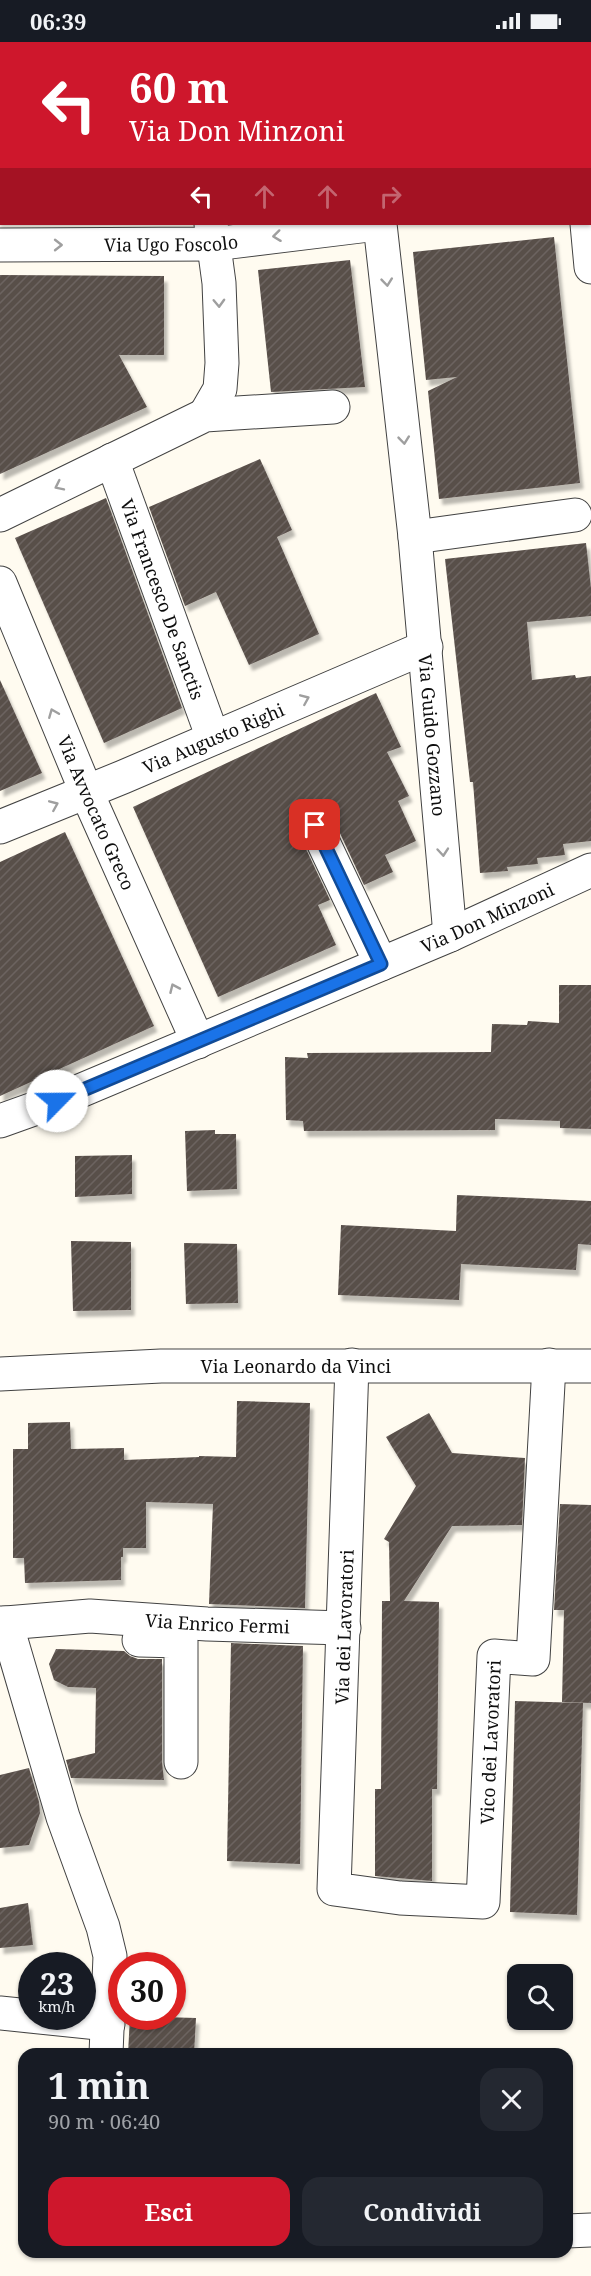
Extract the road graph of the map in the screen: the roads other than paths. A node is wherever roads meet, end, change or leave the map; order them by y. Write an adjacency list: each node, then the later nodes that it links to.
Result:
1 (362, 225): 4 (street, Via Ugo Foscolo, one-way to 4)
2 (378, 225): 12 (street, Via Guido Gozzano, one-way to 12)
3 (587, 225): 6 (street)
4 (213, 234): 5 (street, Via Ugo Foscolo, one-way to 4); 8 (street, one-way to 8)
5 (0, 245)
6 (591, 267)
7 (333, 407): 8 (street)
8 (205, 415): 9 (street)
9 (112, 460): 10 (street, one-way to 10); 15 (street, Via Francesco De Sanctis)
10 (0, 515)
11 (575, 515): 12 (street)
12 (415, 537): 14 (street, Via Guido Gozzano)
13 (0, 583): 16 (street, Via Avvocato Greco, one-way to 13)
14 (426, 647): 15 (street, Via Augusto Righi, one-way to 14); 20 (street, Via Guido Gozzano, one-way to 20)
15 (213, 738): 16 (street, Via Augusto Righi)
16 (86, 791): 18 (street, Via Augusto Righi, one-way to 16); 22 (street, Via Avvocato Greco, one-way to 16)
17 (315, 825): 21 (street)
18 (0, 827)
19 (591, 870): 20 (street, Via Don Minzoni)
20 (450, 935): 21 (street, Via Don Minzoni)
21 (381, 964): 22 (street, Via Don Minzoni)
22 (198, 1042): 23 (street, Via Don Minzoni)
23 (0, 1121)
24 (352, 1365): 25 (street, Via Leonardo da Vinci); 27 (street, Via Leonardo da Vinci); 30 (street, Via dei Lavoratori)
25 (549, 1365): 26 (street, Via Leonardo da Vinci); 32 (street, Vico dei Lavoratori)
26 (591, 1366)
27 (0, 1374)
28 (90, 1616): 29 (street, Via Enrico Fermi); 30 (street, Via Enrico Fermi); 31 (street, Via Enrico Fermi)
29 (3, 1623): 34 (street)
30 (344, 1628): 32 (street, Via dei Lavoratori)
31 (181, 1762)
32 (334, 1889)
33 (0, 2013): 34 (street)
34 (107, 2039)
35 (591, 2230): 36 (street)
36 (573, 2231)

